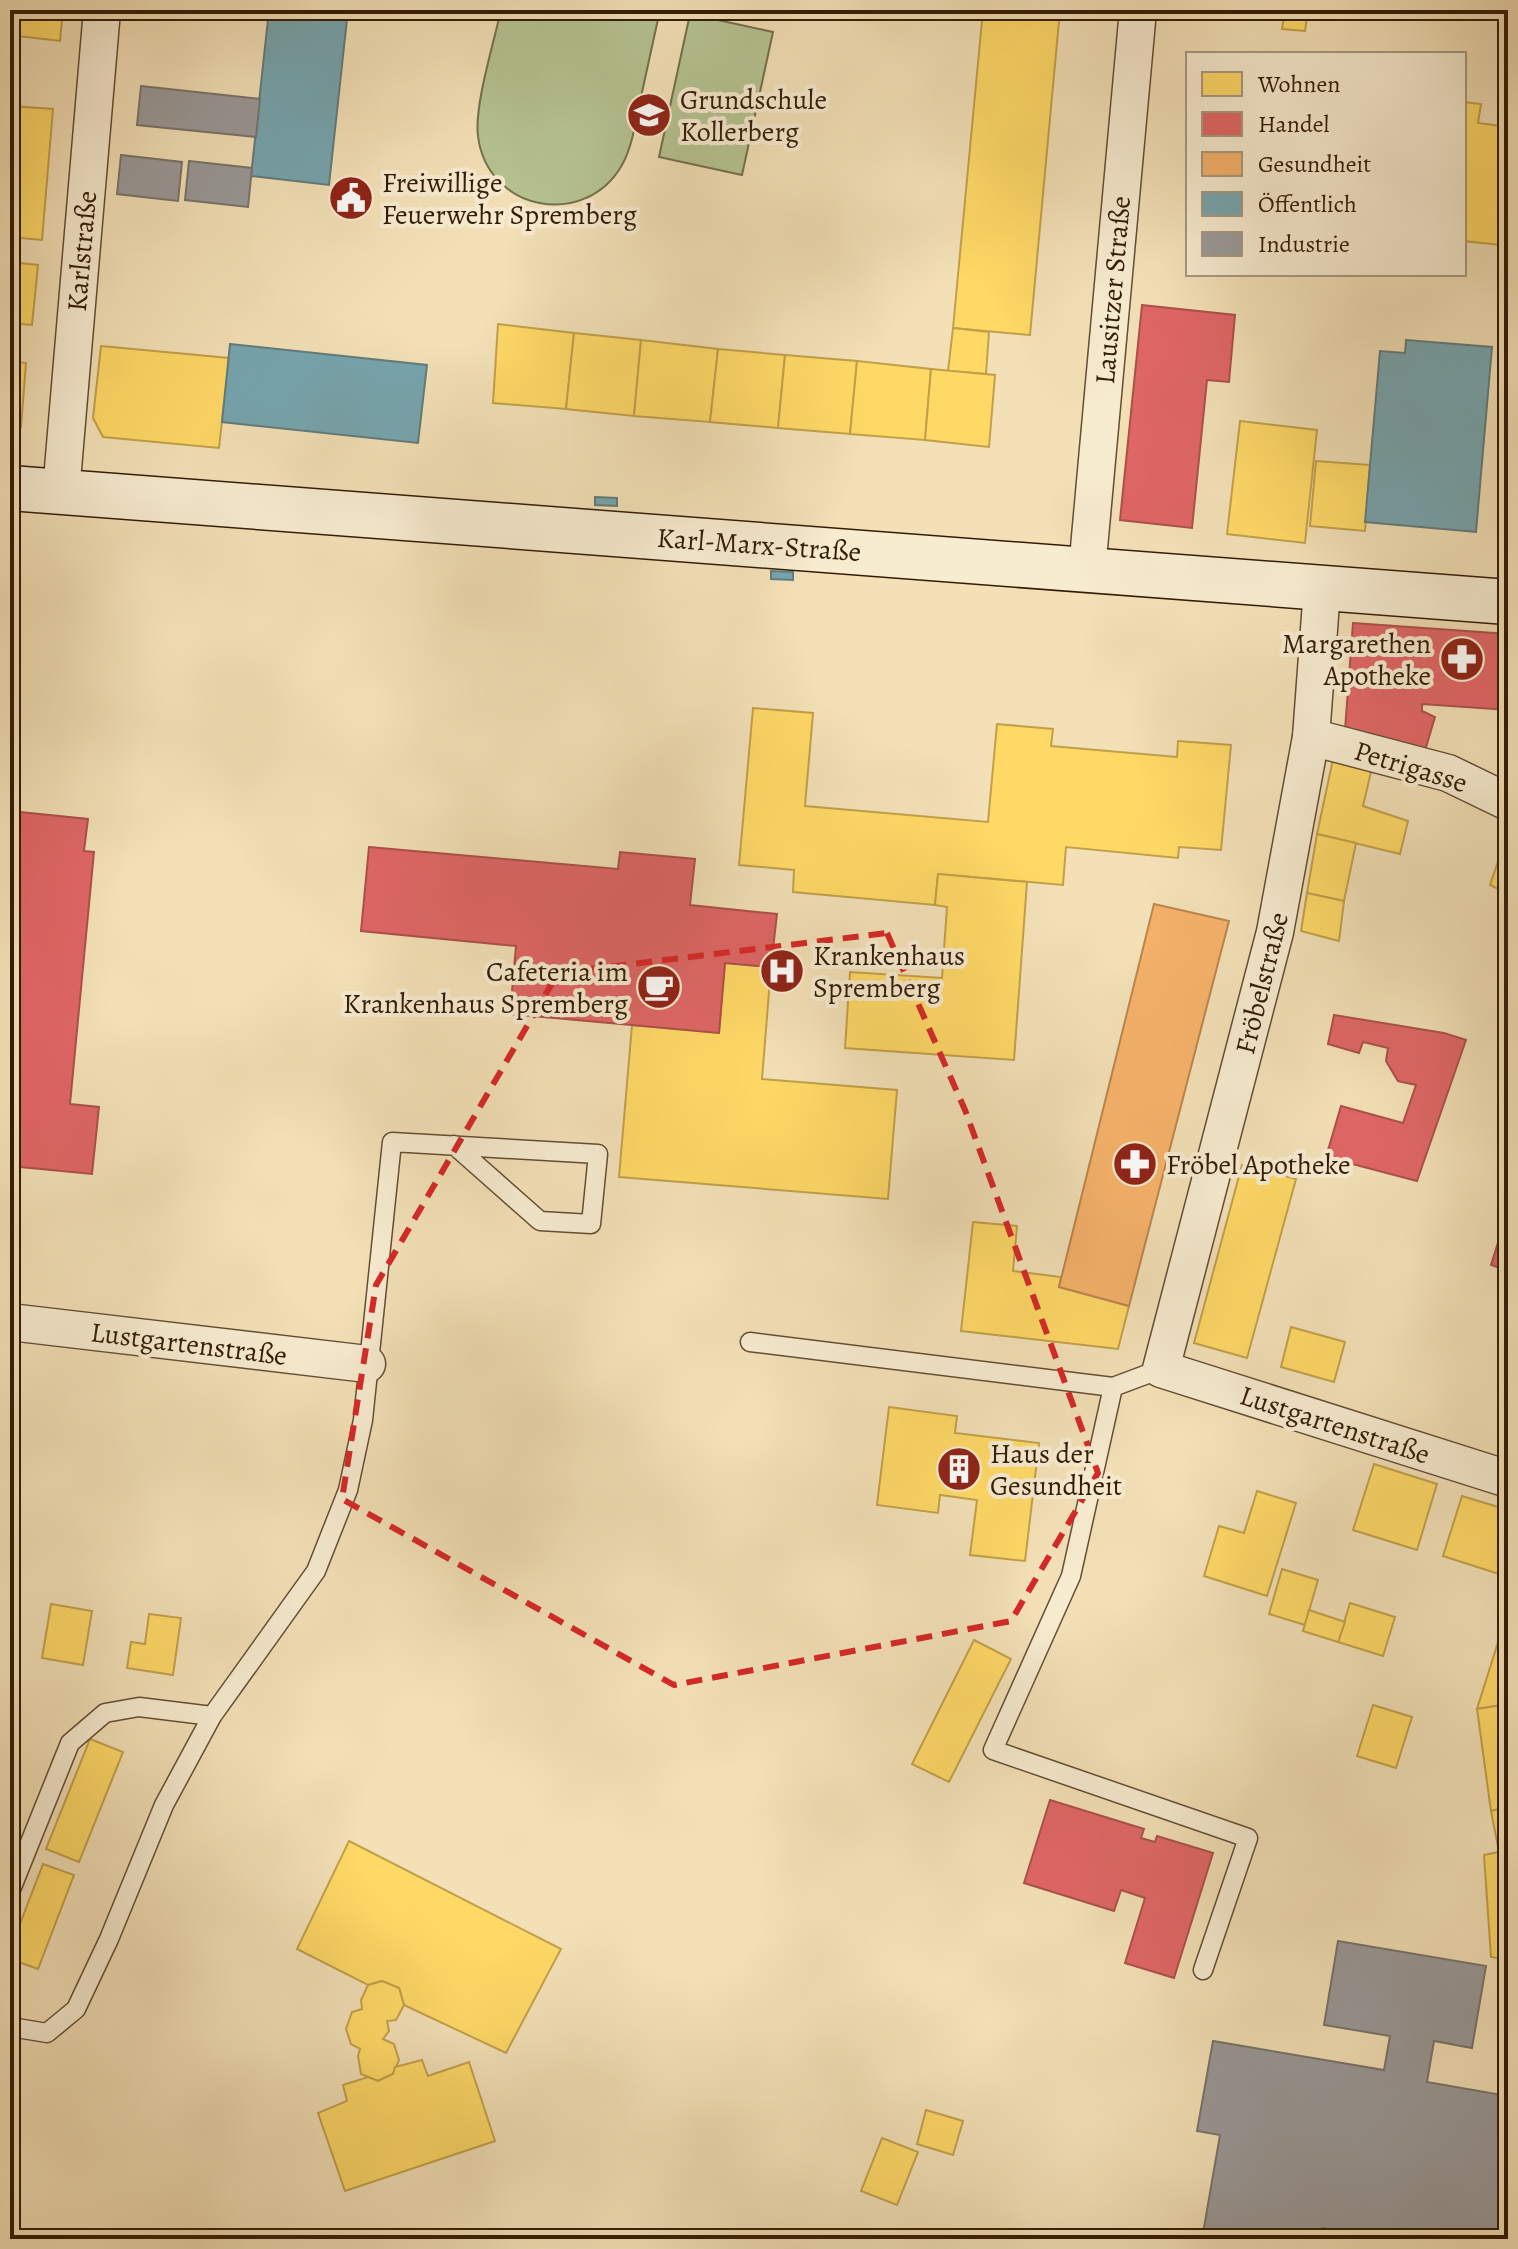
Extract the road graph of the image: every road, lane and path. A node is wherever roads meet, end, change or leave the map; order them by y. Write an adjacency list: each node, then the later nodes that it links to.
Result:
1 (102, 10): 4 (street, Karlstraße)
2 (1138, 10): 5 (street, Lausitzer Straße)
3 (10, 488): 4 (main road, Karl-Marx-Straße)
4 (61, 492): 5 (main road, Karl-Marx-Straße)
5 (1087, 570): 6 (main road, Karl-Marx-Straße)
6 (1322, 589): 7 (main road, Karl-Marx-Straße); 8 (street, Fröbelstraße)
7 (1508, 602)
8 (1311, 737): 9 (street, Petrigasse); 14 (street, Fröbelstraße)
9 (1508, 802)
10 (454, 1145): 10 (lane); 13 (lane)
11 (10, 1322): 13 (street, Lustgartenstraße)
12 (750, 1342): 15 (lane)
13 (367, 1364): 17 (lane)
14 (1161, 1369): 15 (lane); 16 (street, Lustgartenstraße)
15 (1113, 1387): 19 (lane)
16 (1508, 1479)
17 (212, 1716): 18 (lane); 20 (lane)
18 (10, 1892)
19 (1203, 1970)
20 (10, 2022)

